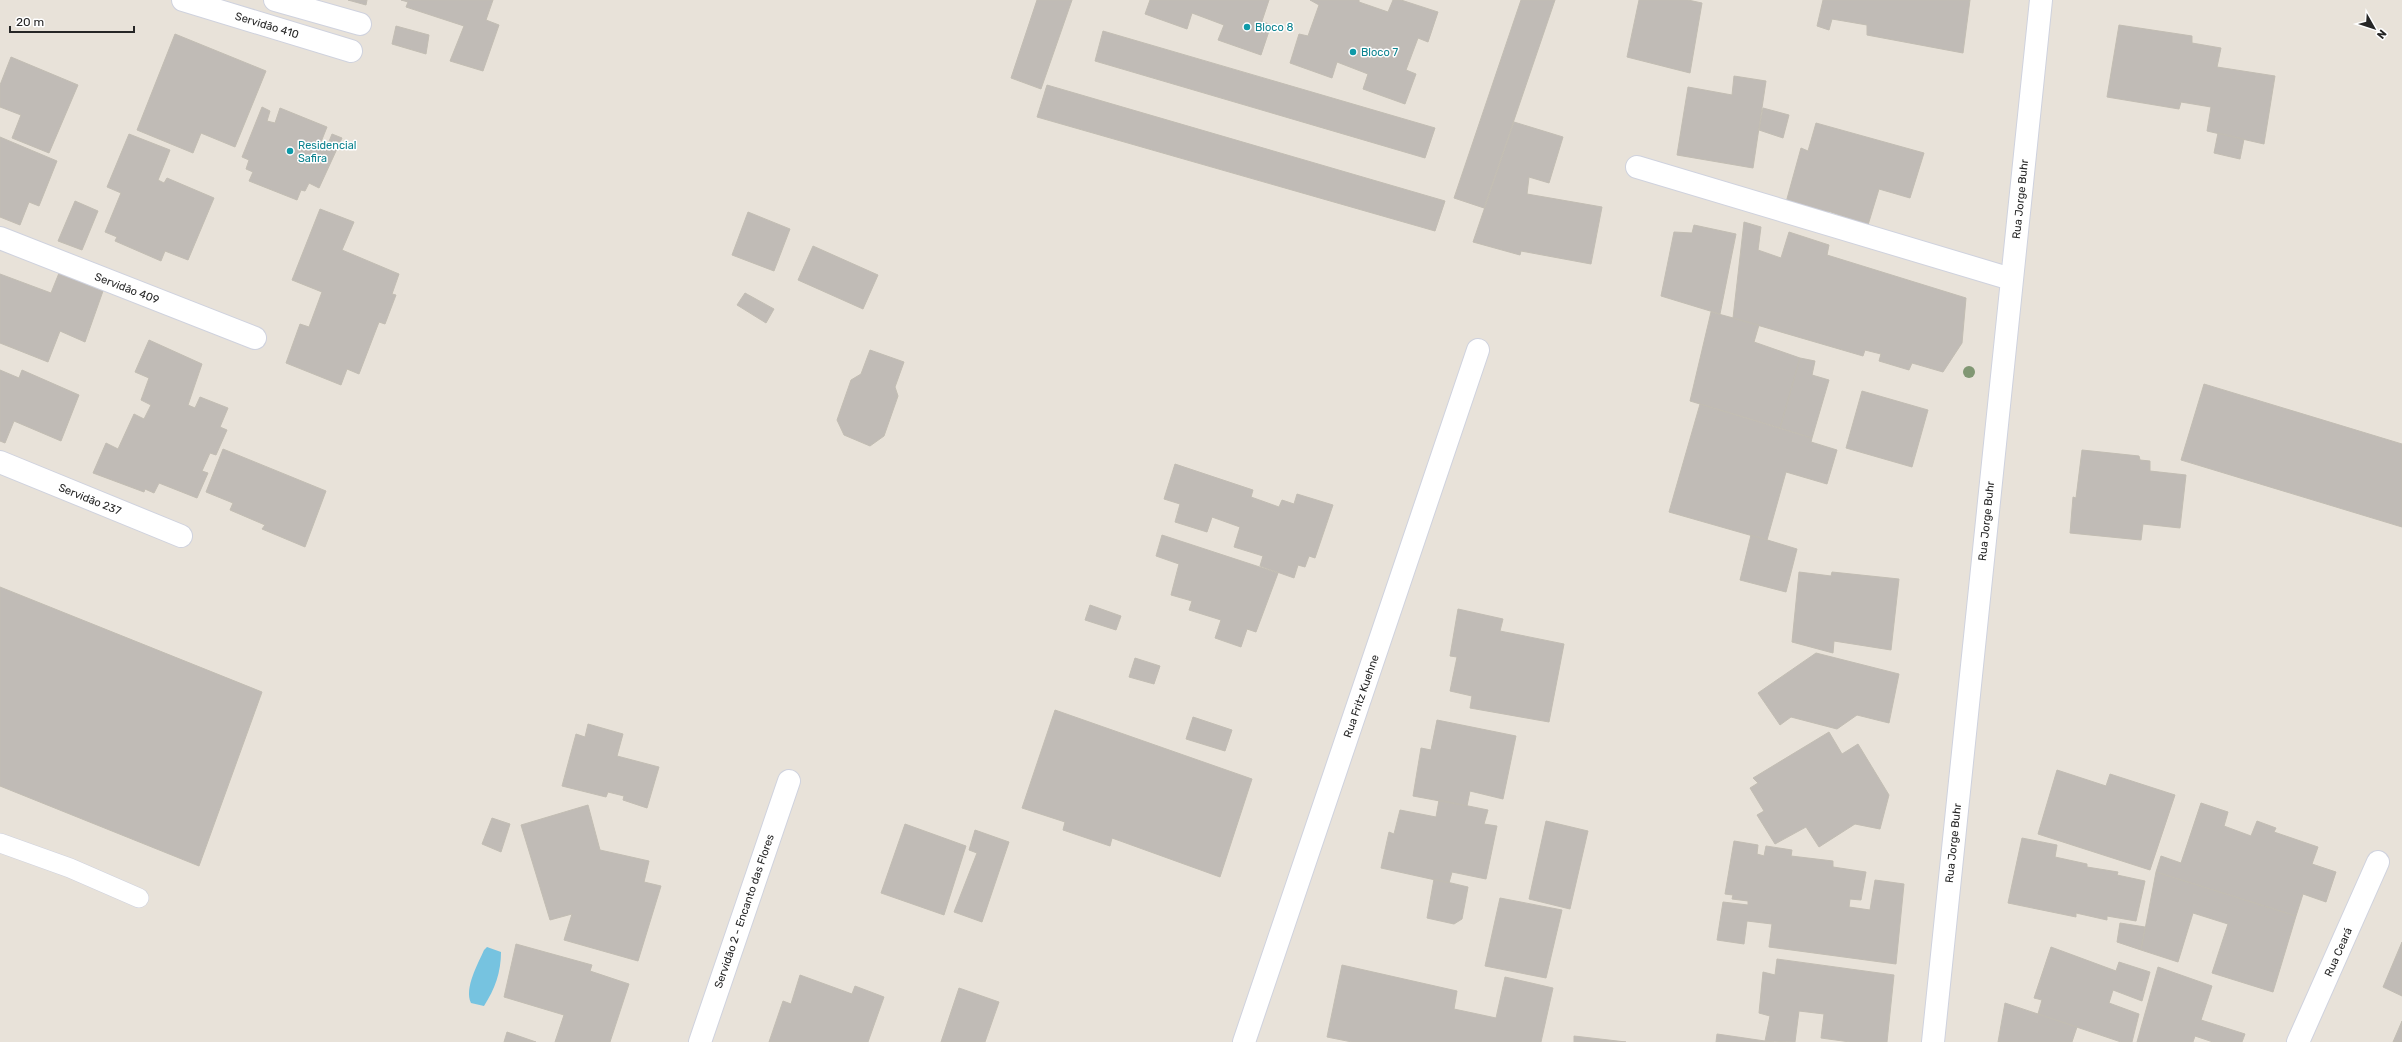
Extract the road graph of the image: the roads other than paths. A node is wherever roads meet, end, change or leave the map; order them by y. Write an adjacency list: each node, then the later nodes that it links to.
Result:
1 (183, 0): 5 (street, Servidão 410)
2 (275, 0): 4 (street)
3 (2042, 0): 8 (street, Rua Jorge Buhr)
4 (360, 24)
5 (351, 51)
6 (1637, 167): 8 (street)
7 (0, 238): 9 (street, Servidão 409)
8 (2011, 279): 19 (street, Rua Jorge Buhr)
9 (255, 338)
10 (1478, 350): 18 (street, Rua Fritz Kuehne)
11 (0, 462): 12 (street, Servidão 237)
12 (181, 536)
13 (789, 780): 17 (street, Servidão 2 - Encanto das Flores)
14 (0, 843): 16 (lane)
15 (2378, 862): 20 (street, Rua Ceará)
16 (139, 898)
17 (700, 1042)
18 (1244, 1042)
19 (1933, 1042)
20 (2298, 1042)

